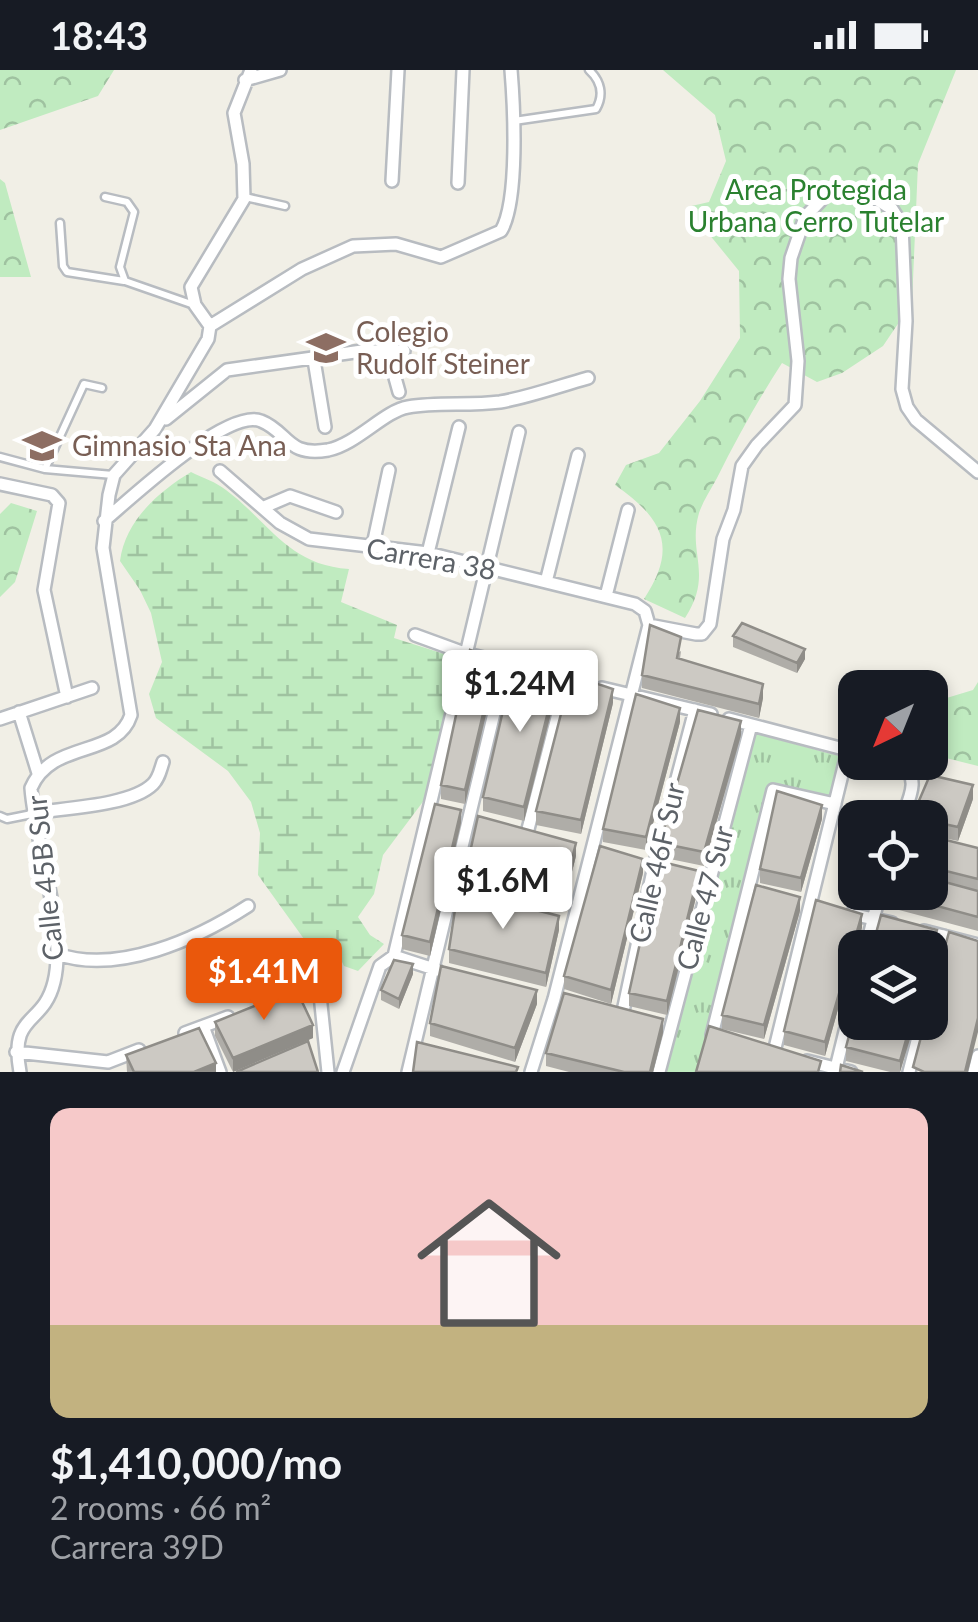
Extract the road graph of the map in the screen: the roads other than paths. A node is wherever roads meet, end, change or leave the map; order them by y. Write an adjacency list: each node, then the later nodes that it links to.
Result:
1 (280, 70): 6 (street)
2 (398, 70): 8 (street)
3 (463, 70): 9 (street)
4 (510, 70): 7 (street)
5 (589, 70): 7 (lane)
6 (248, 75): 10 (street)
7 (513, 121): 16 (street)
8 (392, 181)
9 (458, 183)
10 (244, 197): 12 (lane); 15 (street)
11 (105, 198): 14 (lane)
12 (285, 206)
13 (60, 223): 14 (lane)
14 (125, 281): 15 (lane)
15 (195, 305): 16 (street)
16 (210, 326): 25 (street)
17 (387, 349): 18 (street); 19 (street); 22 (street)
18 (404, 351)
19 (314, 360): 24 (street); 25 (street)
20 (588, 378): 38 (street)
21 (102, 388): 29 (lane)
22 (398, 392)
23 (459, 426): 40 (street)
24 (325, 427)
25 (156, 429): 33 (street)
26 (519, 432): 41 (street)
27 (578, 454): 42 (street)
28 (0, 457): 29 (lane)
29 (45, 469): 33 (lane)
30 (388, 470): 39 (street)
31 (220, 471): 35 (street, Carrera 38)
32 (978, 472): 44 (street)
33 (114, 475): 38 (street, Calle 45B Sur)
34 (0, 484): 51 (street)
35 (264, 507): 37 (street); 39 (street, Carrera 38)
36 (628, 510): 43 (street)
37 (336, 512)
38 (104, 521): 58 (street, Calle 45B Sur)
39 (373, 545): 40 (street, Carrera 38)
40 (428, 554): 41 (street, Carrera 38)
41 (487, 568): 42 (street, Carrera 38); 46 (street)
42 (546, 582): 43 (street, Carrera 38)
43 (606, 596): 44 (street, Carrera 38)
44 (650, 626): 50 (street)
45 (415, 635): 46 (street)
46 (467, 654): 47 (street); 61 (street)
47 (506, 663): 48 (street); 64 (street)
48 (568, 679): 50 (street); 67 (street)
49 (92, 688): 51 (street)
50 (632, 695): 52 (street); 70 (street)
51 (67, 697): 53 (street)
52 (695, 710): 55 (street); 73 (street, Calle 46F Sur)
53 (19, 712): 54 (street); 58 (street)
54 (0, 719)
55 (751, 724): 56 (street); 76 (street, Calle 47 Sur)
56 (838, 747)
57 (163, 762): 62 (street)
58 (38, 772): 62 (street, Calle 45B Sur)
59 (843, 780): 60 (street)
60 (835, 804): 77 (street, Calle 47 Sur); 83 (street)
61 (430, 809): 64 (street); 95 (street)
62 (33, 813): 63 (lane); 94 (street, Calle 45B Sur)
63 (0, 816)
64 (469, 818): 65 (street); 79 (street)
65 (483, 822)
66 (512, 830): 67 (street)
67 (527, 833): 68 (street)
68 (544, 837)
69 (576, 844): 70 (street)
70 (593, 848): 71 (street); 89 (street)
71 (608, 852)
72 (638, 861): 73 (street)
73 (654, 866): 74 (street); 104 (street, Calle 46F Sur)
74 (672, 870)
75 (692, 874): 76 (street)
76 (710, 879): 108 (street, Calle 47 Sur)
77 (751, 889): 78 (street); 110 (street, Calle 47 Sur)
78 (766, 893)
79 (451, 894): 80 (street); 96 (street)
80 (469, 898)
81 (795, 902): 83 (street)
82 (248, 906): 94 (street)
83 (810, 906): 84 (street); 120 (street)
84 (826, 908)
85 (876, 910): 87 (street)
86 (842, 912): 87 (street)
87 (874, 918): 90 (street); 91 (street)
88 (556, 920): 89 (street)
89 (574, 924): 99 (street)
90 (871, 930)
91 (921, 930)
92 (948, 937): 93 (street)
93 (978, 945)
94 (57, 954): 119 (street, Calle 45B Sur)
95 (394, 956): 96 (street); 127 (street)
96 (433, 969): 97 (street); 114 (street)
97 (450, 973)
98 (537, 994): 99 (street)
99 (554, 998): 101 (street); 129 (street)
100 (272, 1000): 113 (street)
101 (571, 1003)
102 (605, 1012): 104 (street)
103 (238, 1013): 107 (street)
104 (622, 1016): 105 (street)
105 (638, 1020)
106 (654, 1024): 108 (street)
107 (204, 1026): 109 (street); 125 (street)
108 (670, 1028): 130 (street, Calle 47 Sur)
109 (172, 1038)
110 (728, 1039)
111 (843, 1040): 123 (street)
112 (917, 1040): 132 (street)
113 (323, 1042): 117 (street); 126 (street)
114 (414, 1042): 116 (street); 128 (street)
115 (156, 1044): 122 (street)
116 (432, 1047)
117 (308, 1048)
118 (759, 1048): 120 (street)
119 (16, 1052): 122 (street); 124 (street)
120 (774, 1052): 123 (street)
121 (978, 1056): 133 (street)
122 (110, 1067)
123 (835, 1070): 131 (street)
124 (20, 1072)
125 (221, 1072)
126 (328, 1072)
127 (343, 1072)
128 (408, 1072)
129 (531, 1072)
130 (659, 1072)
131 (852, 1072)
132 (909, 1072)
133 (974, 1072)

